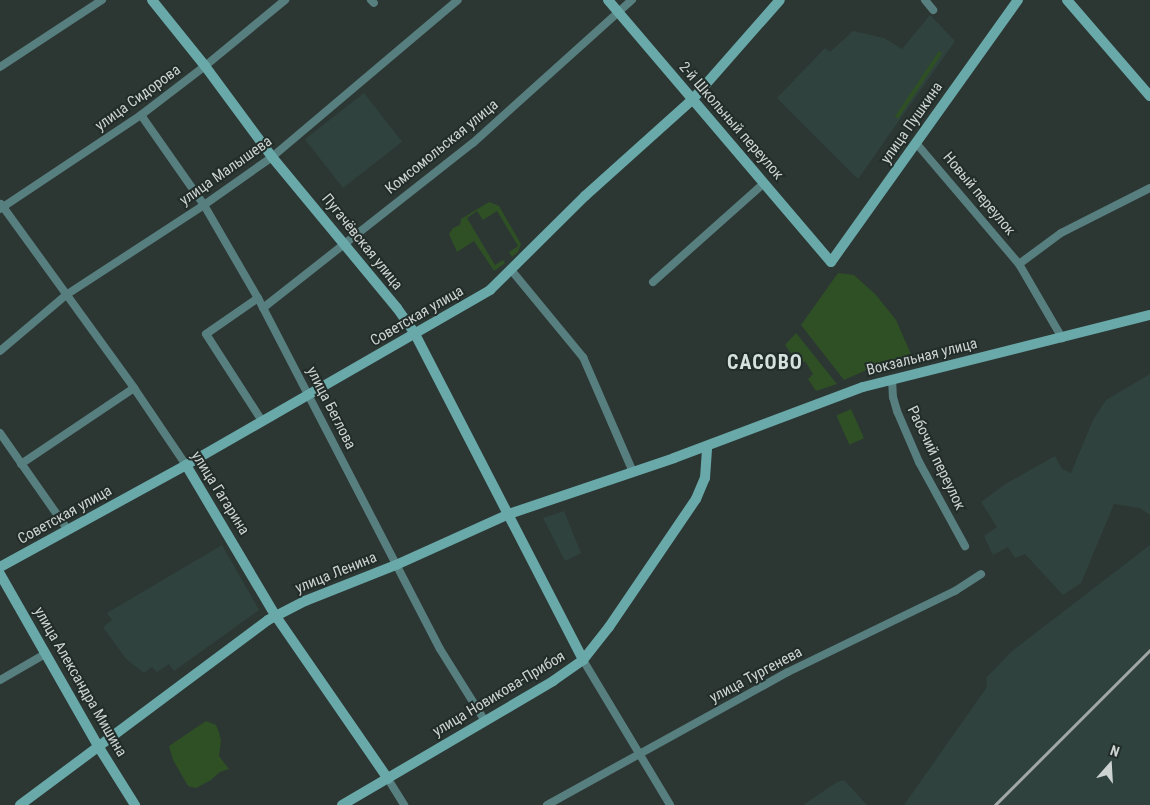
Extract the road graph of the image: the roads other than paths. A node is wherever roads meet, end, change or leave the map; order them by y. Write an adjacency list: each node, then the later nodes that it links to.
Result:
1 (102, 0): 14 (street)
2 (152, 0): 13 (street, Пугачёвская улица)
3 (285, 0): 13 (street, улица Сидорова)
4 (458, 0): 19 (street, улица Малышева)
5 (608, 0): 12 (street, 2-й Школьный переулок)
6 (632, 0): 12 (street, Комсомольская улица)
7 (780, 0): 16 (street, Советская улица)
8 (925, 0): 11 (street)
9 (1018, 0): 18 (street, улица Пушкина)
10 (1067, 0): 15 (street)
11 (933, 10)
12 (618, 12): 16 (street, 2-й Школьный переулок); 24 (street, Комсомольская улица)
13 (205, 66): 17 (street, улица Сидорова); 19 (street, Пугачёвская улица)
14 (0, 67)
15 (1150, 96)
16 (692, 100): 20 (street, 2-й Школьный переулок); 27 (street, Советская улица)
17 (141, 115): 22 (street, улица Беглова); 23 (street, улица Сидорова)
18 (916, 143): 25 (street, улица Пушкина); 26 (street, Новый переулок)
19 (272, 157): 22 (street, улица Малышева); 24 (street, Пугачёвская улица)
20 (764, 183): 25 (street, 2-й Школьный переулок); 28 (street)
21 (1150, 188): 26 (street)
22 (204, 205): 29 (street, улица Малышева); 30 (street, улица Беглова)
23 (1, 206): 29 (street, улица Гагарина)
24 (345, 243): 31 (street, Комсомольская улица); 33 (street, Пугачёвская улица)
25 (831, 262)
26 (1019, 264): 34 (street, Новый переулок)
27 (512, 271): 33 (street, Советская улица); 44 (street)
28 (653, 282)
29 (66, 295): 35 (street, улица Малышева); 37 (street, улица Гагарина)
30 (258, 298): 31 (street, улица Беглова); 39 (street)
31 (263, 308): 38 (street, улица Беглова)
32 (1150, 314): 34 (street, Вокзальная улица)
33 (415, 334): 38 (street, Советская улица); 45 (street, Пугачёвская улица)
34 (1062, 338): 36 (street, Вокзальная улица)
35 (0, 351)
36 (892, 379): 41 (street, Вокзальная улица); 47 (street, Рабочий переулок)
37 (134, 388): 42 (street); 43 (street, улица Гагарина)
38 (309, 394): 39 (street, Советская улица); 48 (street, улица Беглова)
39 (262, 421): 43 (street, Советская улица)
40 (0, 433): 42 (street)
41 (706, 446): 44 (street, улица Ленина); 54 (street, улица Новикова-Прибоя)
42 (21, 464): 46 (street)
43 (186, 465): 46 (street, Советская улица); 52 (street, улица Гагарина)
44 (633, 472): 45 (street, улица Ленина)
45 (509, 514): 48 (street, улица Ленина); 54 (street, Пугачёвская улица)
46 (68, 530): 49 (street, Советская улица)
47 (965, 546)
48 (396, 565): 52 (street, улица Ленина); 56 (street, улица Беглова)
49 (0, 567)
50 (0, 574): 53 (street, улица Александра Мишина)
51 (981, 574): 58 (street, улица Тургенева)
52 (275, 615): 57 (street, улица Ленина); 59 (street, улица Гагарина)
53 (45, 654): 55 (street); 57 (street, улица Александра Мишина)
54 (583, 660): 56 (street, улица Новикова-Прибоя); 58 (street)
55 (0, 680)
56 (485, 721): 59 (street, улица Новикова-Прибоя)
57 (98, 746): 60 (street, улица Ленина); 61 (street, улица Александра Мишина)
58 (640, 753): 64 (street, улица Тургенева); 65 (street)
59 (388, 779): 62 (street, улица Новикова-Прибоя); 63 (street, улица Гагарина)
60 (20, 805)
61 (135, 805)
62 (342, 805)
63 (404, 805)
64 (547, 805)
65 (670, 805)

